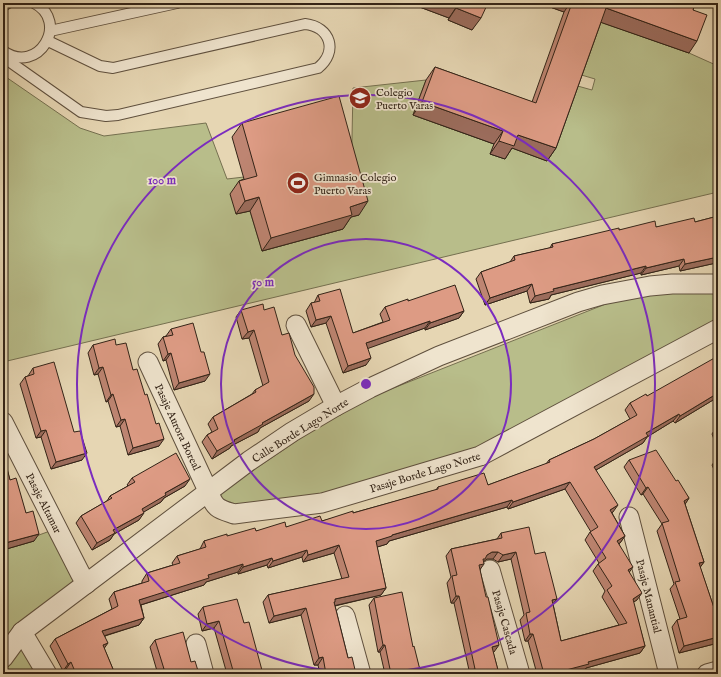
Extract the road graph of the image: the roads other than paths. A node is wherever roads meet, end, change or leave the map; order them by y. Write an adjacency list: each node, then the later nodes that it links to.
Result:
1 (8, 3): 4 (lane)
2 (34, 3): 5 (lane)
3 (177, 3): 5 (lane)
4 (3, 4)
5 (49, 36): 6 (lane); 6 (lane)
6 (4, 55)
7 (718, 284): 11 (street, Calle Borde Lago Norte)
8 (296, 325): 11 (street)
9 (718, 329): 13 (street, Pasaje Borde Lago Norte)
10 (148, 362): 13 (street, Pasaje Aurora Boreal)
11 (336, 406): 13 (street, Calle Borde Lago Norte)
12 (3, 422): 16 (street, Pasaje Altamar)
13 (209, 493): 16 (street, Calle Borde Lago Norte)
14 (630, 517): 26 (street, Pasaje Manantial)
15 (490, 570): 25 (street, Pasaje Cascada)
16 (86, 584): 18 (street, Calle Borde Lago Norte)
17 (345, 616): 24 (street)
18 (22, 632): 20 (street, Calle Borde Lago Norte); 22 (street)
19 (196, 644): 23 (street)
20 (3, 658)
21 (718, 671): 27 (street)
22 (47, 674)
23 (204, 674)
24 (361, 674)
25 (520, 674)
26 (669, 674)
27 (706, 674)

